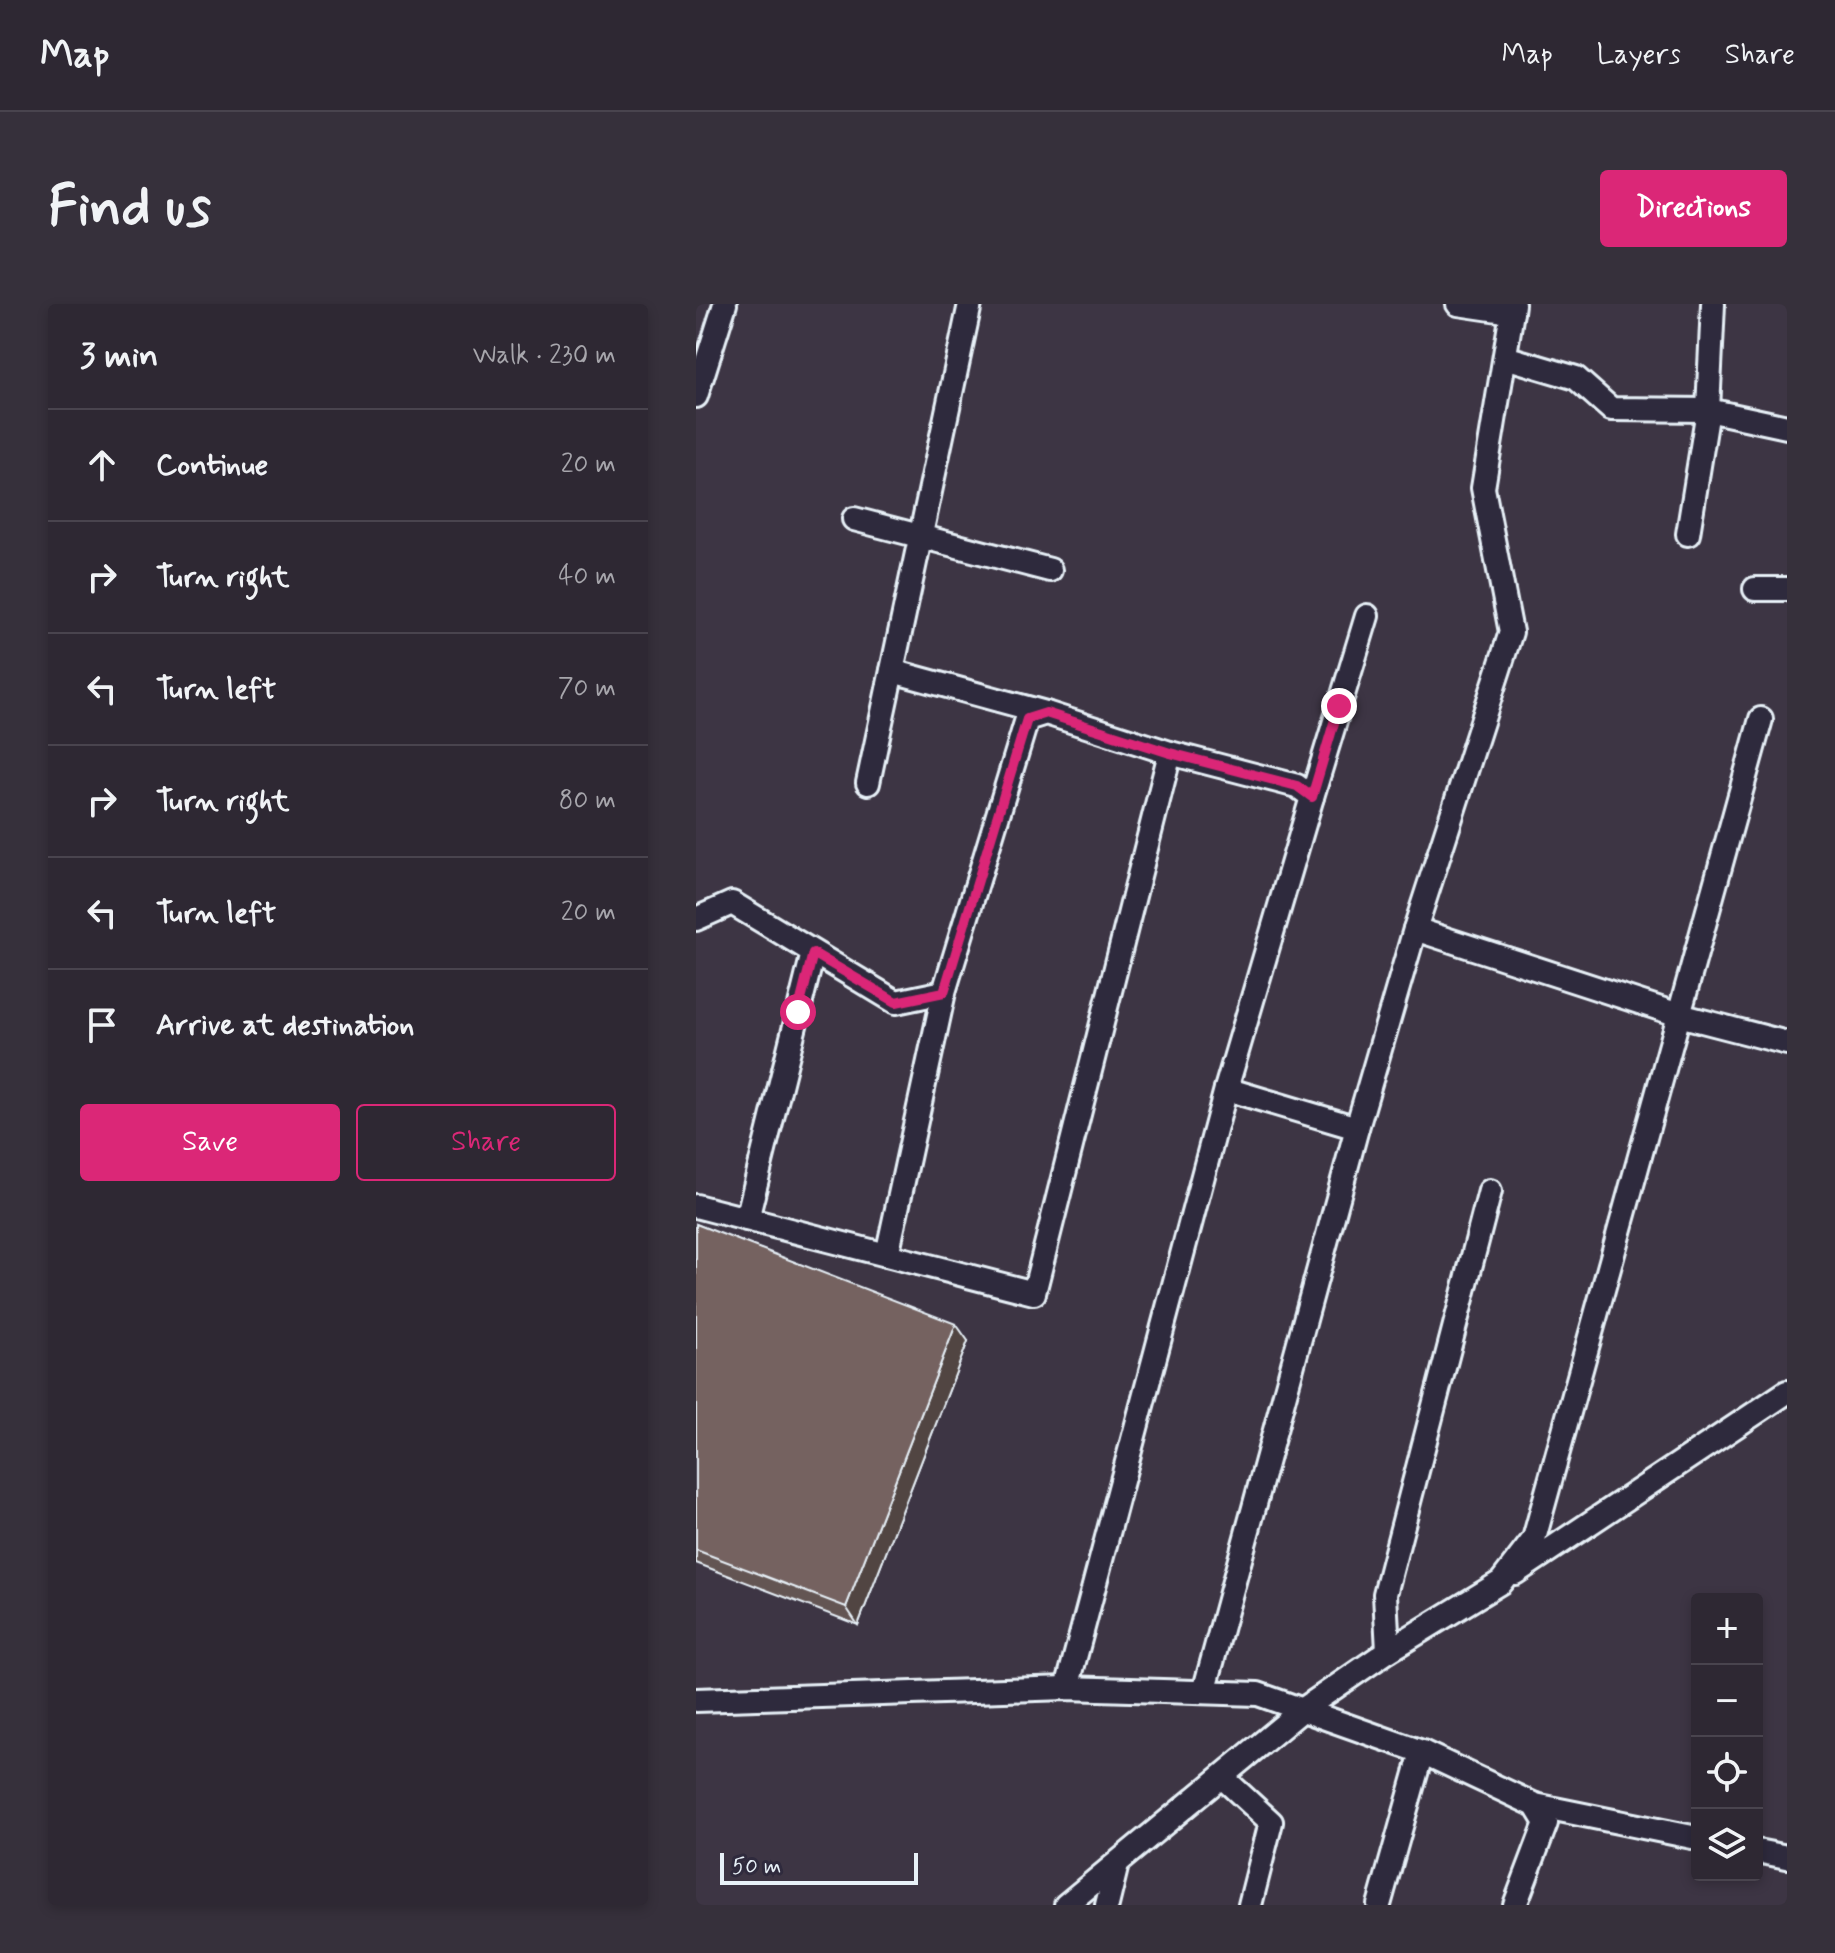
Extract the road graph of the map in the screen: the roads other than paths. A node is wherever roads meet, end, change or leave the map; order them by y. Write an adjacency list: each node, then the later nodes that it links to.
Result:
1 (725, 304): 7 (street)
2 (970, 304): 12 (street)
3 (1458, 304): 5 (street)
4 (1713, 304): 8 (street)
5 (1512, 308): 6 (street)
6 (1505, 357): 8 (street); 24 (street)
7 (696, 396)
8 (1708, 410): 9 (street); 11 (street)
9 (1787, 427)
10 (854, 519): 12 (street)
11 (1688, 534)
12 (920, 537): 13 (street); 17 (street)
13 (1050, 570)
14 (1755, 589): 15 (street)
15 (1787, 589)
16 (1367, 616): 22 (street)
17 (892, 671): 18 (street); 21 (street)
18 (1046, 713): 20 (street); 26 (street)
19 (1761, 719): 27 (street)
20 (1170, 753): 22 (street); 34 (street)
21 (868, 783)
22 (1312, 797): 29 (street)
23 (696, 919): 25 (street)
24 (1415, 929): 27 (street); 30 (street)
25 (813, 953): 26 (street); 33 (street)
26 (944, 992): 34 (street)
27 (1679, 1015): 28 (street); 36 (street)
28 (1787, 1043)
29 (1226, 1089): 30 (street); 38 (street)
30 (1357, 1128): 39 (street)
31 (1490, 1191): 37 (street)
32 (696, 1206): 33 (street)
33 (747, 1219): 34 (street)
34 (887, 1255)
35 (1787, 1392): 36 (street)
36 (1501, 1582): 37 (street)
37 (1388, 1651): 41 (street)
38 (1067, 1688): 39 (street); 40 (street)
39 (1204, 1692): 41 (street)
40 (696, 1700)
41 (1302, 1710): 42 (street); 43 (street)
42 (1422, 1752): 44 (street); 52 (street)
43 (1222, 1777): 48 (street); 51 (street)
44 (1535, 1805): 45 (street); 53 (street)
45 (1691, 1837)
46 (1763, 1852): 47 (street)
47 (1787, 1857)
48 (1117, 1864): 49 (street); 50 (street)
49 (1066, 1905)
50 (1107, 1905)
51 (1250, 1905)
52 (1379, 1905)
53 (1515, 1905)

